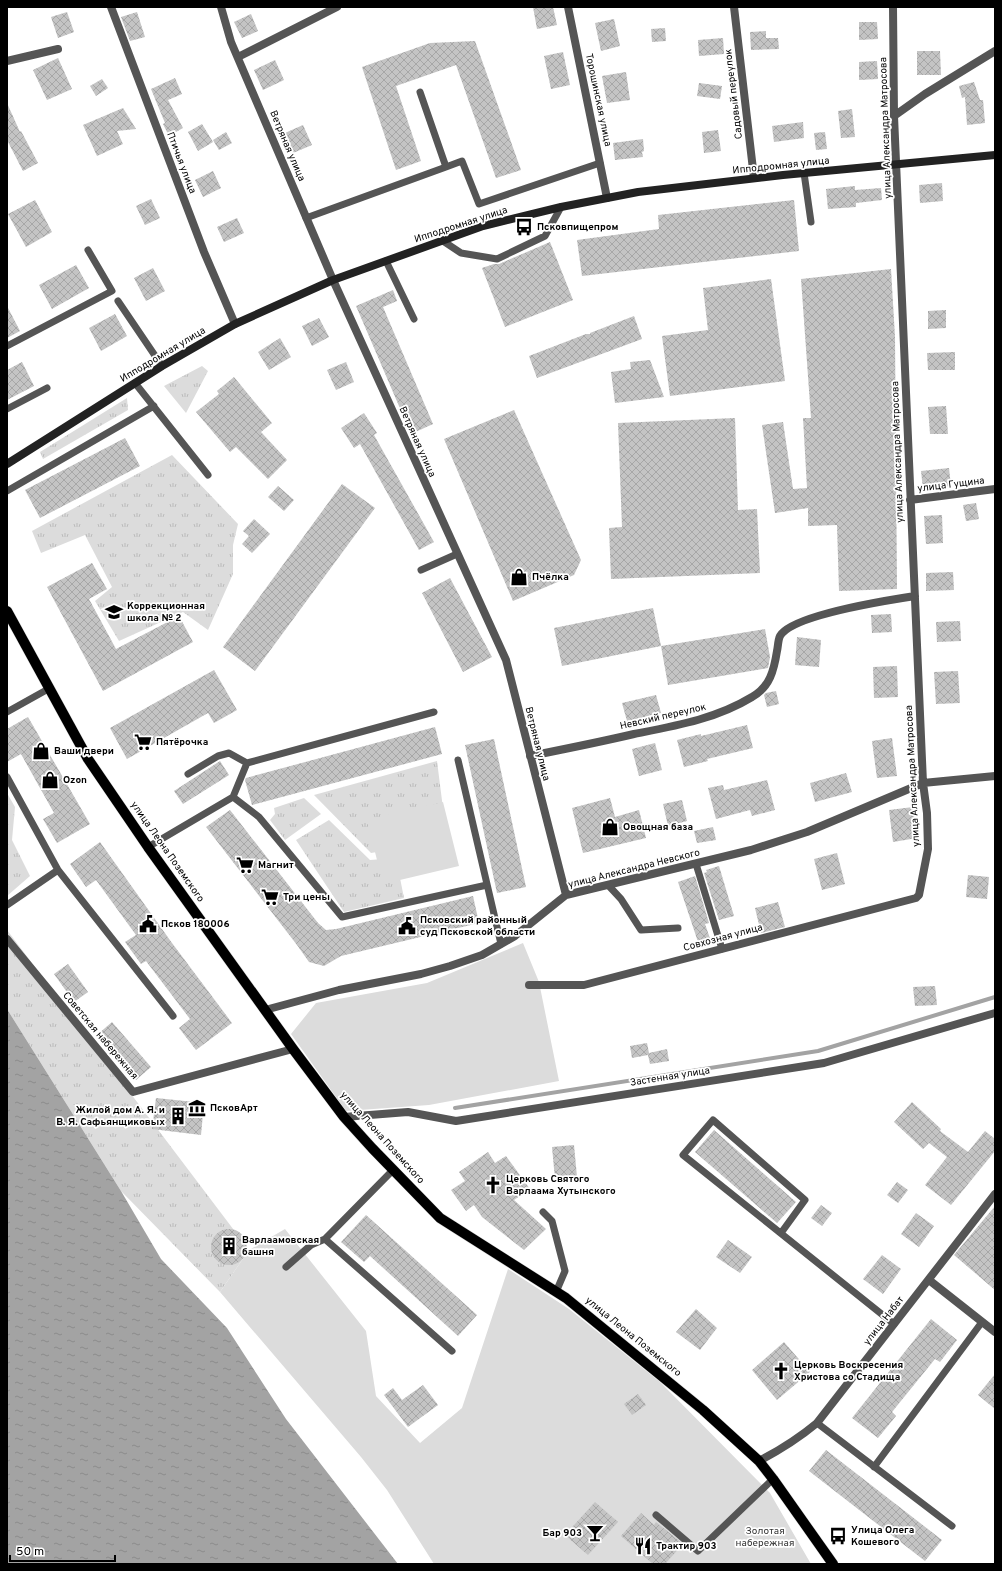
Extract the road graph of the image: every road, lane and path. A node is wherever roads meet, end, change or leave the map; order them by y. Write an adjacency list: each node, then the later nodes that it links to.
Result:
1 (111, 7): 29 (street, Птичья улица)
2 (221, 7): 9 (street, Ветряная улица)
3 (337, 7): 9 (street)
4 (568, 7): 14 (street, Торошинская улица)
5 (734, 7): 18 (street, Садовый переулок)
6 (893, 7): 12 (street, улица Александра Матросова)
7 (58, 49): 10 (street)
8 (995, 51): 12 (street)
9 (238, 57): 21 (street, Ветряная улица)
10 (7, 61)
11 (420, 92): 16 (lane)
12 (894, 116): 15 (street, улица Александра Матросова)
13 (995, 155): 15 (main road, Ипподромная улица)
14 (600, 162): 16 (lane); 19 (street, Торошинская улица)
15 (896, 165): 17 (main road, Ипподромная улица); 40 (street, улица Александра Матросова)
16 (446, 167): 21 (lane)
17 (804, 173): 18 (main road, Ипподромная улица); 22 (lane)
18 (754, 178): 19 (main road, Ипподромная улица)
19 (608, 198): 20 (main road, Ипподромная улица)
20 (561, 207): 23 (main road, Ипподромная улица); 23 (lane)
21 (306, 218): 26 (street, Ветряная улица)
22 (811, 222)
23 (443, 241): 25 (main road, Ипподромная улица)
24 (88, 250): 30 (lane)
25 (386, 261): 26 (main road, Ипподромная улица); 28 (lane)
26 (333, 280): 29 (main road, Ипподромная улица); 41 (street, Ветряная улица)
27 (118, 301): 31 (lane)
28 (414, 319)
29 (235, 324): 31 (main road, Ипподромная улица)
30 (7, 346)
31 (162, 366): 32 (main road, Ипподромная улица)
32 (135, 383): 34 (lane); 36 (main road, Ипподромная улица)
33 (47, 388): 35 (lane)
34 (154, 406): 37 (lane); 39 (lane)
35 (7, 409)
36 (7, 464)
37 (208, 475)
38 (995, 489): 40 (street, улица Гущина)
39 (7, 491)
40 (910, 500): 43 (street, улица Александра Матросова)
41 (457, 554): 42 (lane); 48 (street, Ветряная улица)
42 (421, 570)
43 (914, 596): 48 (street, Невский переулок); 54 (street, улица Александра Матросова)
44 (7, 611): 45 (main road, улица Леона Поземского)
45 (50, 688): 46 (lane); 56 (main road, улица Леона Поземского)
46 (7, 712)
47 (434, 712): 50 (lane)
48 (530, 756): 61 (street, Ветряная улица)
49 (458, 760): 59 (lane)
50 (246, 763): 51 (lane); 55 (lane)
51 (188, 774)
52 (995, 776): 54 (street, улица Александра Невского)
53 (7, 777): 58 (lane)
54 (922, 783): 57 (street, улица Александра Невского); 62 (street, улица Александра Матросова)
55 (233, 797): 56 (lane); 59 (lane)
56 (148, 847): 69 (main road, улица Леона Поземского)
57 (696, 864): 60 (street, улица Александра Невского); 67 (lane)
58 (58, 870): 63 (lane); 71 (lane)
59 (487, 885): 66 (lane)
60 (608, 885): 61 (street, улица Александра Невского); 64 (lane)
61 (566, 895): 66 (street, улица Александра Невского)
62 (919, 895): 67 (street, Совхозная улица)
63 (7, 905)
64 (678, 928)
65 (7, 939): 72 (street, Советская набережная)
66 (501, 944): 69 (street, улица Александра Невского)
67 (722, 949): 68 (street, Совхозная улица)
68 (529, 985)
69 (265, 1010): 72 (main road, улица Леона Поземского)
70 (995, 1013): 73 (street, Застенная улица)
71 (173, 1016)
72 (293, 1048): 73 (main road, улица Леона Поземского)
73 (344, 1117): 74 (main road, улица Леона Поземского)
74 (393, 1170): 78 (lane); 81 (main road, улица Леона Поземского)
75 (995, 1194): 80 (street, улица Набат)
76 (543, 1212): 81 (lane)
77 (781, 1233): 77 (lane); 83 (lane)
78 (325, 1239): 79 (lane); 85 (lane)
79 (286, 1266)
80 (929, 1280): 82 (street); 83 (street, улица Набат)
81 (556, 1292): 87 (main road, улица Леона Поземского)
82 (982, 1322): 84 (street); 88 (lane)
83 (894, 1324): 86 (street, улица Набат)
84 (995, 1332)
85 (452, 1351)
86 (817, 1423): 87 (street, улица Набат); 88 (lane)
87 (759, 1461): 89 (main road, улица Леона Поземского)
88 (874, 1467): 91 (lane)
89 (773, 1479): 90 (lane); 92 (main road, улица Леона Поземского)
90 (656, 1515)
91 (952, 1526)
92 (833, 1564)

